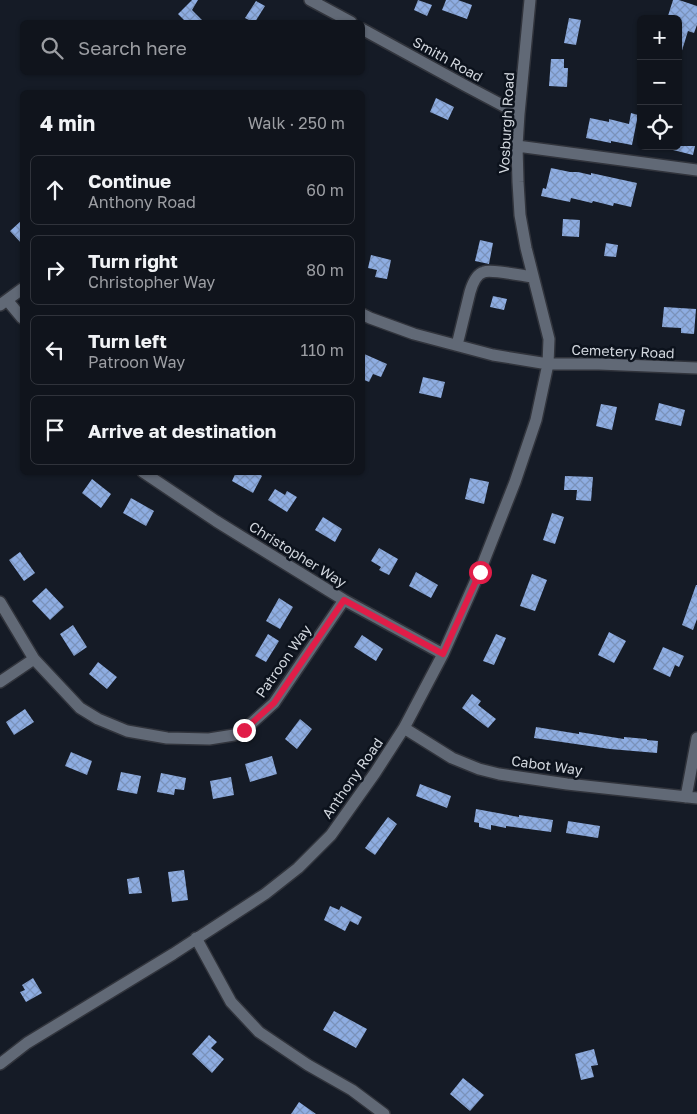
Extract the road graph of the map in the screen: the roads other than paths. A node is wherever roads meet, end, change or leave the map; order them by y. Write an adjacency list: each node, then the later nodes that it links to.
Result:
1 (310, 0): 3 (street)
2 (530, 0): 5 (street, Vosburgh Road)
3 (347, 20)
4 (365, 31): 5 (street, Smith Road)
5 (519, 114): 6 (street, Vosburgh Road)
6 (517, 146): 7 (street); 8 (street, Vosburgh Road)
7 (697, 170)
8 (533, 277): 13 (street); 14 (street, Vosburgh Road)
9 (20, 291): 10 (street)
10 (4, 303): 11 (street)
11 (20, 316)
12 (365, 316): 13 (street, Cemetery Road)
13 (457, 345): 14 (street, Cemetery Road)
14 (548, 364): 15 (street, Cemetery Road); 19 (street, Anthony Road)
15 (697, 368)
16 (147, 475): 17 (street, Christopher Way)
17 (344, 600): 19 (street, Christopher Way); 20 (street, Patroon Way)
18 (0, 602): 20 (street, Patroon Way)
19 (443, 654): 22 (street, Anthony Road)
20 (34, 658): 21 (street)
21 (0, 682)
22 (404, 728): 24 (street, Cabot Way); 25 (street, Anthony Road)
23 (697, 738): 24 (street)
24 (692, 798)
25 (196, 938): 26 (street, Anthony Road); 27 (street)
26 (0, 1064)
27 (384, 1114)

